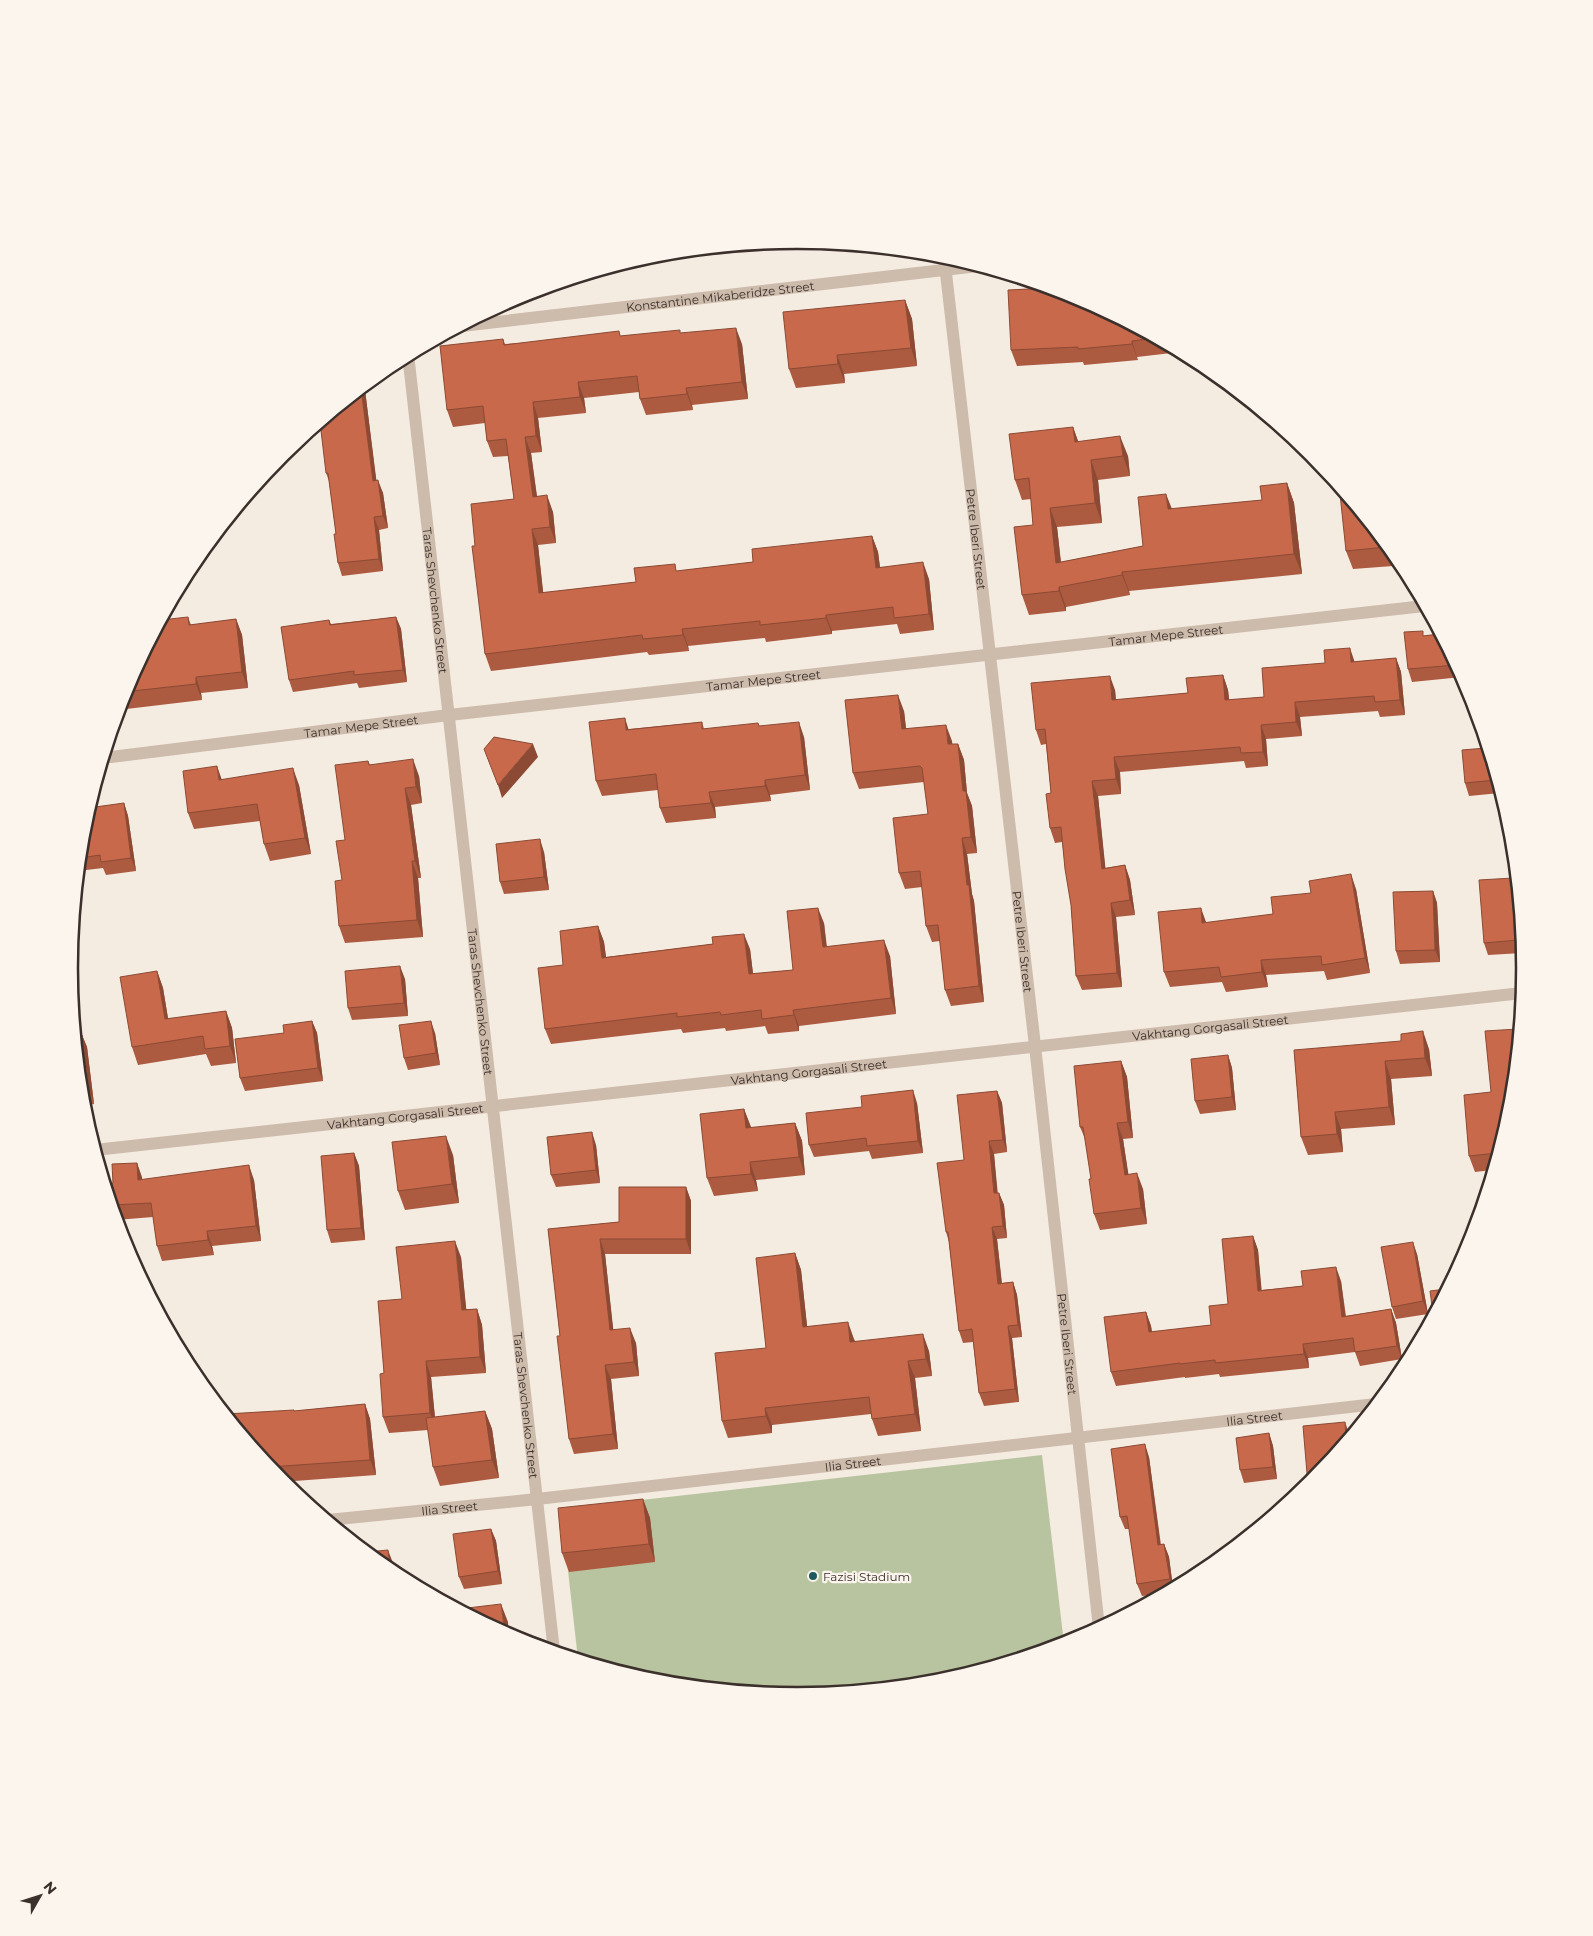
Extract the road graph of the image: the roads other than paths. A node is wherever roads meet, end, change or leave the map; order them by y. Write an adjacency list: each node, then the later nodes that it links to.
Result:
1 (945, 265): 3 (street, Petre Iberi Street)
2 (961, 268): 3 (street, Konstantine Mikaberidze Street)
3 (945, 270): 4 (street, Konstantine Mikaberidze Street); 7 (street, Petre Iberi Street)
4 (475, 324)
5 (409, 363): 8 (street, Taras Shevchenko Street)
6 (1418, 607): 7 (street, Tamar Mepe Street)
7 (989, 655): 8 (street, Tamar Mepe Street); 11 (street, Petre Iberi Street)
8 (449, 715): 9 (street, Tamar Mepe Street); 12 (street, Taras Shevchenko Street)
9 (110, 757)
10 (1515, 994): 11 (street, Vakhtang Gorgasali Street)
11 (1035, 1046): 12 (street, Vakhtang Gorgasali Street); 15 (street, Petre Iberi Street)
12 (492, 1106): 13 (street, Vakhtang Gorgasali Street); 16 (street, Taras Shevchenko Street)
13 (101, 1149)
14 (1368, 1405): 15 (street, Ilia Street)
15 (1078, 1438): 16 (street, Ilia Street); 18 (street, Petre Iberi Street)
16 (537, 1499): 17 (street, Ilia Street); 19 (street, Taras Shevchenko Street)
17 (335, 1519)
18 (1098, 1620)
19 (553, 1644)

